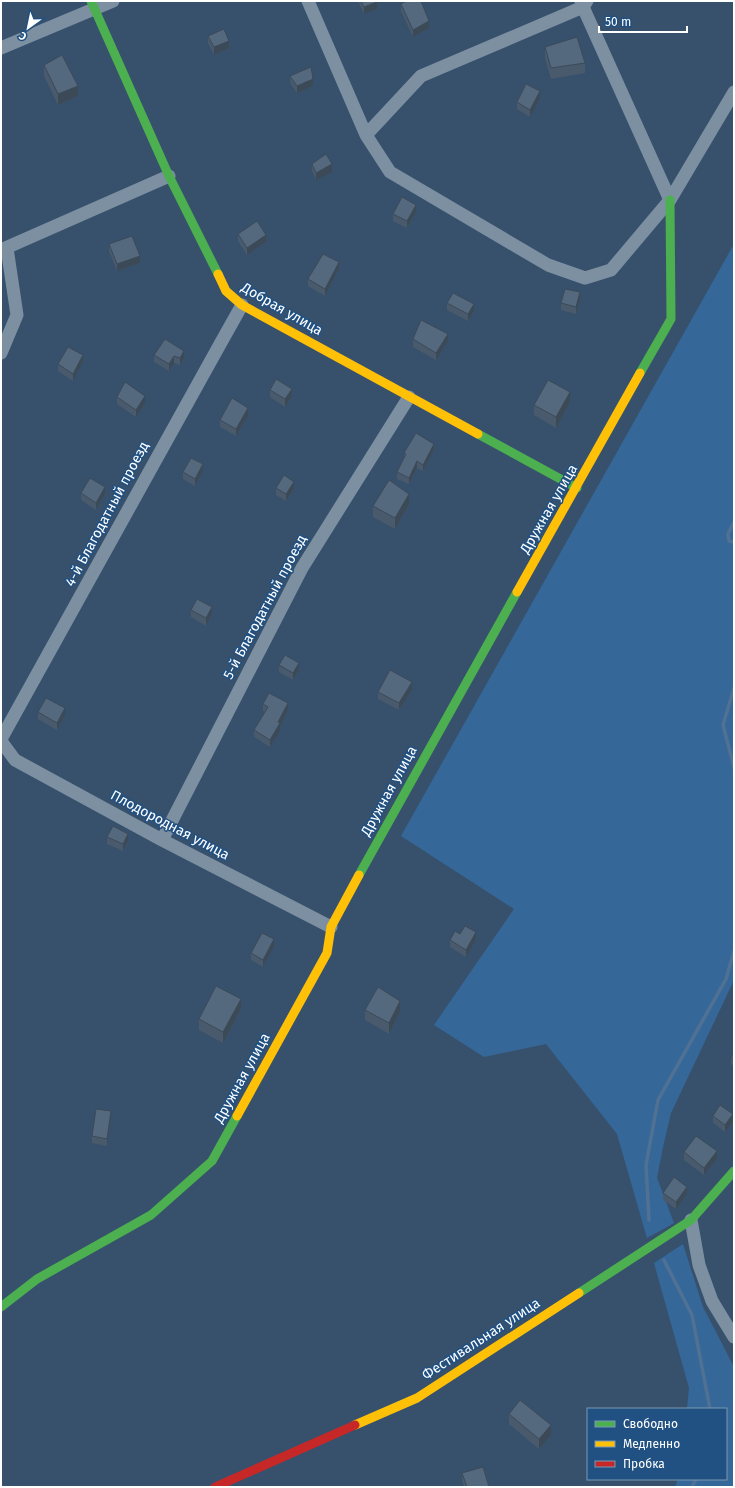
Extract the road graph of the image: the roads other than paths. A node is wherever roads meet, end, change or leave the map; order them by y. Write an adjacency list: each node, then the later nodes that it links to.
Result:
1 (113, 1): 4 (street)
2 (308, 1): 7 (street)
3 (584, 3): 7 (street); 9 (street)
4 (93, 5): 5 (street); 8 (street, Добрая улица)
5 (1, 48)
6 (734, 92): 9 (street)
7 (366, 134): 9 (street)
8 (169, 176): 10 (street); 11 (street, Добрая улица)
9 (670, 200): 14 (street, Дружная улица)
10 (4, 249): 12 (street)
11 (242, 305): 13 (street, Добрая улица); 15 (street, 4-й Благодатный проезд)
12 (1, 352)
13 (409, 397): 14 (street, Добрая улица); 16 (street, 5-й Благодатный проезд)
14 (577, 488): 17 (street, Дружная улица)
15 (1, 740): 16 (street, Плодородная улица)
16 (162, 840): 17 (street, Плодородная улица)
17 (331, 927): 20 (street, Дружная улица)
18 (734, 1171): 19 (street, Фестивальная улица)
19 (691, 1220): 21 (street); 22 (street, Фестивальная улица)
20 (1, 1307)
21 (734, 1337)
22 (215, 1487)

